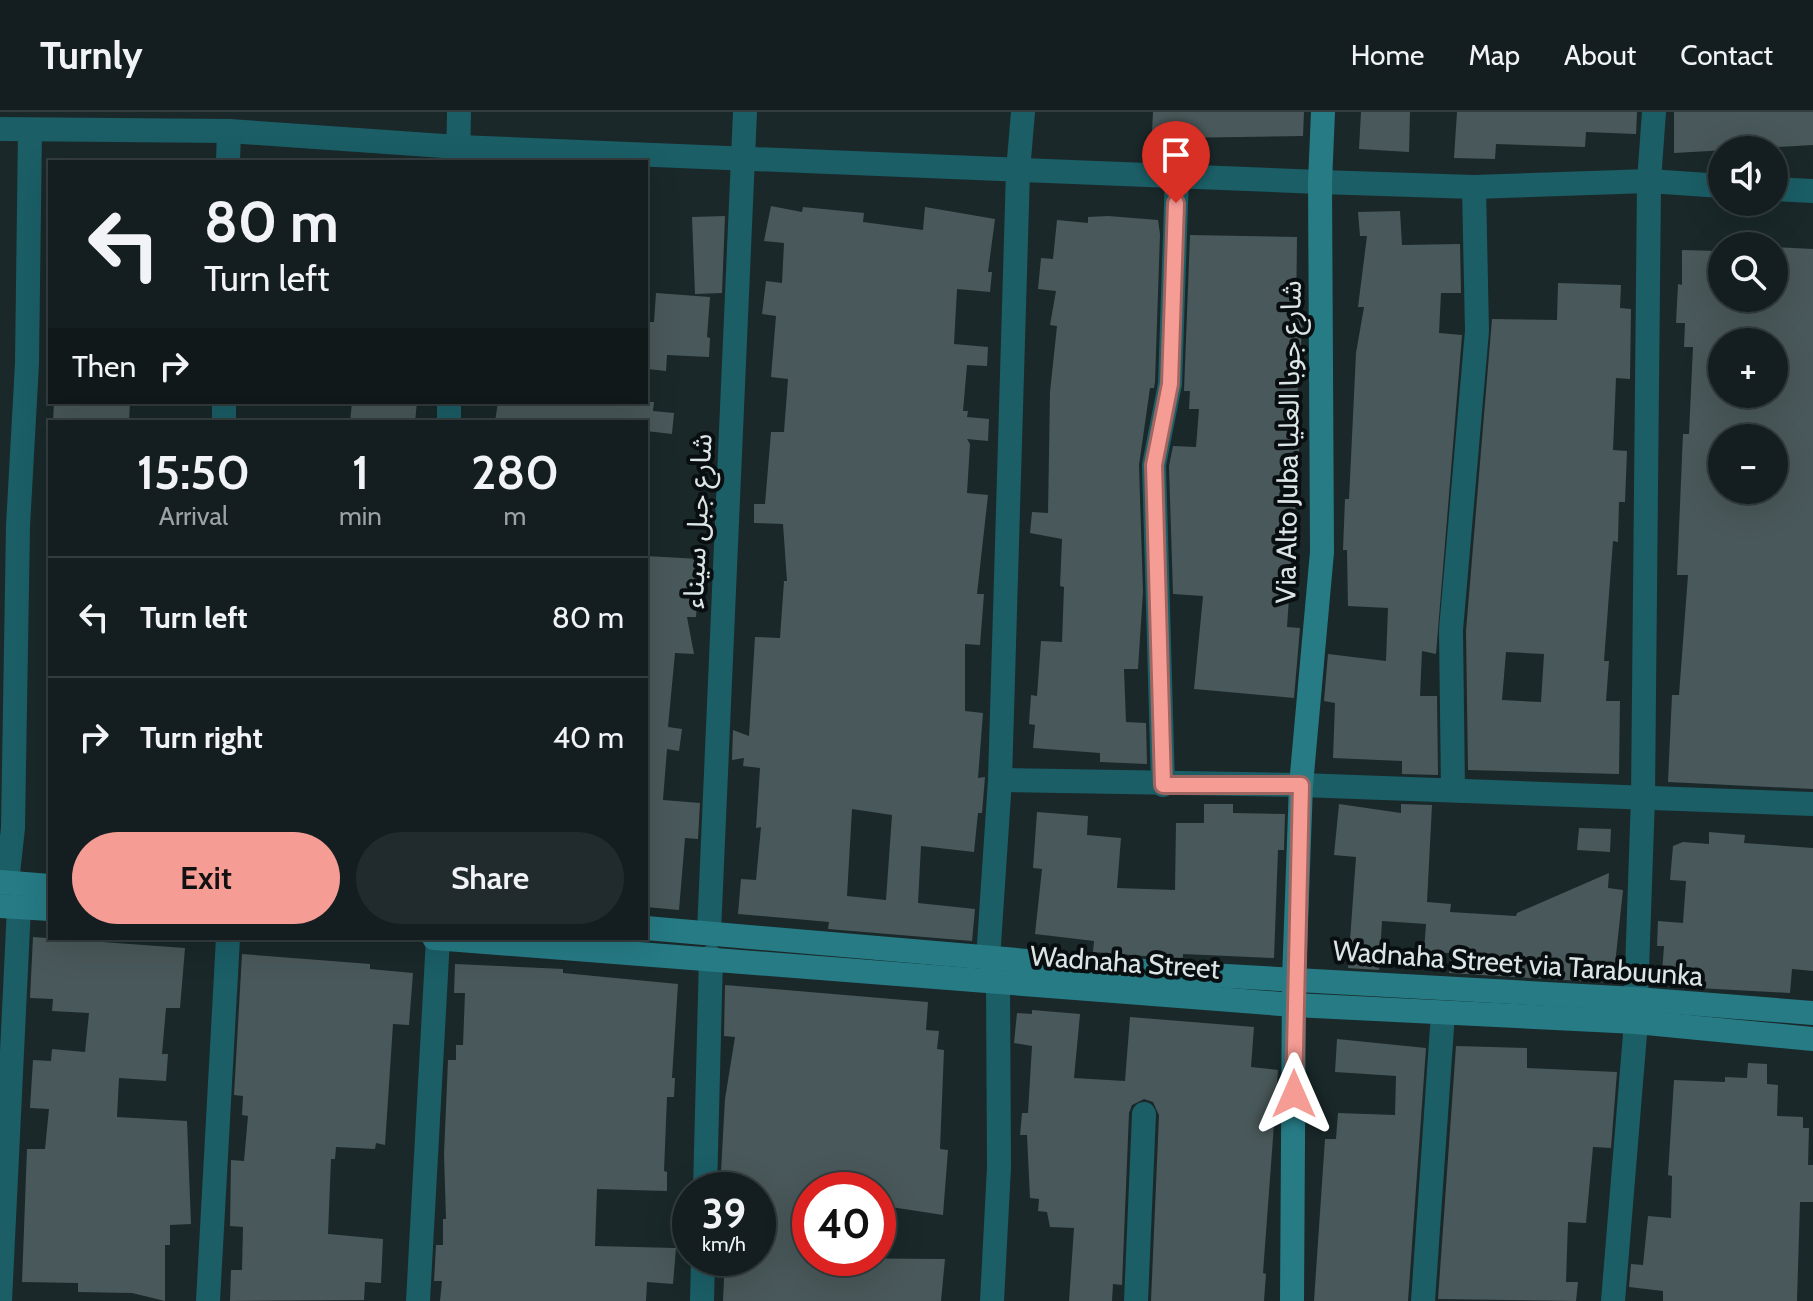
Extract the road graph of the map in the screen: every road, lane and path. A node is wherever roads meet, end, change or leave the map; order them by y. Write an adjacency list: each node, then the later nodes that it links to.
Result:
1 (459, 112): 10 (street)
2 (745, 112): 11 (street, شارع جبل سيناء)
3 (1023, 112): 13 (street)
4 (1323, 112): 16 (main road, Via Alto Juba شارع جوبا العليا)
5 (1654, 112): 15 (street)
6 (168, 121): 8 (street); 9 (street)
7 (0, 129): 8 (street)
8 (30, 130): 28 (street)
9 (229, 131): 10 (street); 12 (street)
10 (458, 155): 11 (street)
11 (744, 156): 13 (street); 31 (street, شارع جبل سيناء)
12 (228, 160)
13 (1018, 171): 14 (street); 21 (street)
14 (1177, 175): 16 (street); 22 (street)
15 (1649, 181): 17 (street); 18 (street); 25 (street)
16 (1320, 182): 18 (street); 23 (main road, Via Alto Juba شارع جوبا العليا)
17 (1708, 185)
18 (1474, 187): 24 (street)
19 (1788, 190): 20 (street)
20 (1813, 191)
21 (1000, 780): 22 (street); 36 (street)
22 (1163, 785): 23 (street)
23 (1301, 785): 24 (street); 37 (main road, Via Alto Juba شارع جوبا العليا)
24 (1453, 790): 25 (street)
25 (1643, 797): 26 (street); 40 (street)
26 (1813, 804)
27 (48, 886): 28 (main road)
28 (7, 894): 29 (main road); 47 (street)
29 (48, 908)
30 (648, 928): 31 (main road, Wadnaha Street via Tarabuunka)
31 (709, 932): 36 (main road, Wadnaha Street via Tarabuunka)
32 (228, 940): 48 (street)
33 (436, 940): 49 (street)
34 (465, 940): 35 (main road, Wadnaha Street)
35 (711, 957): 38 (main road, Wadnaha Street); 45 (street)
36 (988, 959): 37 (main road, Wadnaha Street via Tarabuunka)
37 (1294, 979): 39 (main road, Via Alto Juba شارع جوبا العليا); 40 (main road, Wadnaha Street via Tarabuunka)
38 (998, 983): 39 (main road, Wadnaha Street); 51 (street)
39 (1294, 1005): 41 (main road, Wadnaha Street); 53 (main road, Via Alto Juba شارع جوبا العليا)
40 (1636, 1010): 41 (main road, Wadnaha Street); 42 (main road, Wadnaha Street via Tarabuunka); 43 (main road, Wadnaha Street); 55 (street)
41 (1443, 1013): 54 (street)
42 (1813, 1013)
43 (1813, 1039)
44 (1144, 1114): 52 (street)
45 (705, 1172)
46 (703, 1276): 50 (street)
47 (0, 1301)
48 (208, 1301)
49 (418, 1301)
50 (702, 1301)
51 (992, 1301)
52 (1136, 1301)
53 (1292, 1301)
54 (1423, 1301)
55 (1613, 1301)

